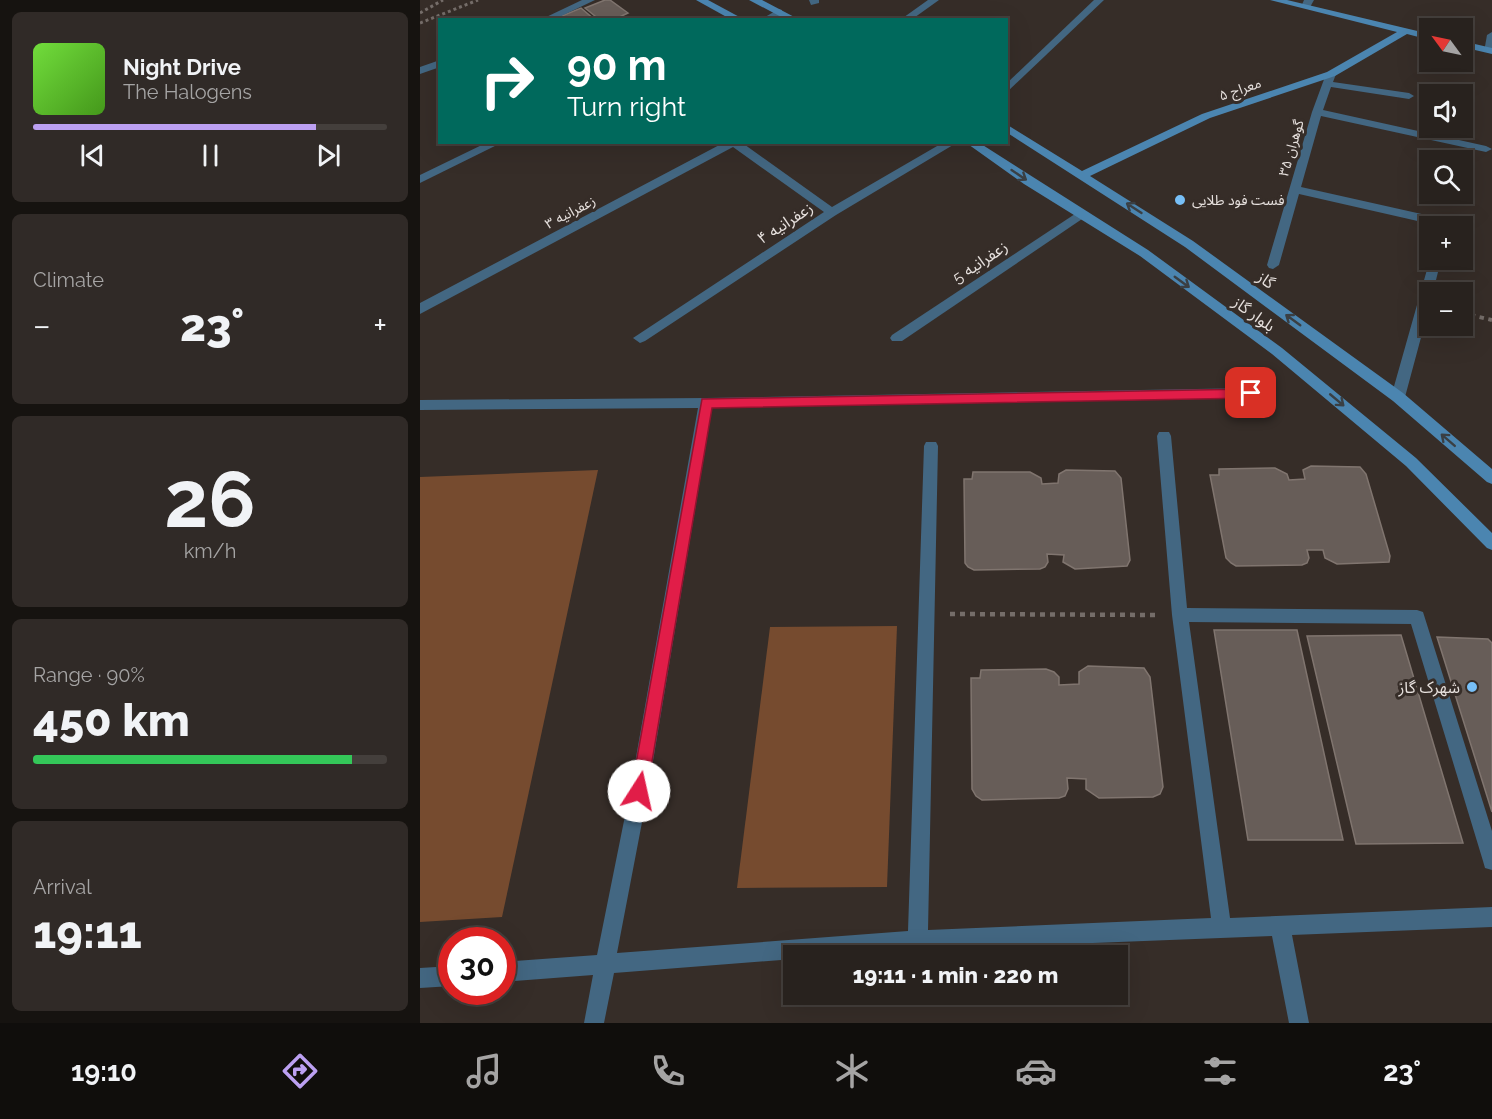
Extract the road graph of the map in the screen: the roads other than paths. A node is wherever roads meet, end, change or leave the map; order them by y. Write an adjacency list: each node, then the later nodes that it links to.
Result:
1 (590, 0): 9 (street)
2 (701, 0): 10 (main road)
3 (754, 0): 8 (main road)
4 (934, 0): 13 (street)
5 (1100, 0): 22 (street)
6 (1275, 0): 7 (main road)
7 (1307, 3): 14 (main road)
8 (779, 12): 11 (street); 12 (main road)
9 (549, 18)
10 (737, 18)
11 (768, 18)
12 (792, 18)
13 (907, 18)
14 (1406, 31): 15 (main road); 21 (main road, معراج ۵)
15 (1419, 34)
16 (1492, 34): 18 (street)
17 (1473, 47): 18 (main road)
18 (1490, 51)
19 (438, 64): 20 (street)
20 (420, 71)
21 (1330, 79): 23 (street); 24 (street, گوهران ۳۵); 32 (main road, معراج ۵)
22 (1008, 88)
23 (1408, 96)
24 (1317, 112): 31 (street); 34 (street, گوهران ۳۵)
25 (1008, 128): 32 (main road, گاز)
26 (494, 144): 33 (street)
27 (732, 144): 40 (street, زعفرانیه ۳)
28 (735, 144): 35 (street)
29 (950, 144): 35 (street, زعفرانیه ۴)
30 (973, 144): 36 (main road, بلوار گاز, one-way to 36)
31 (1486, 149)
32 (1082, 175): 44 (main road, گاز, one-way to 32)
33 (420, 178)
34 (1295, 189): 37 (street); 38 (street, گوهران ۳۵)
35 (832, 212): 41 (street, زعفرانیه ۴)
36 (1081, 214): 42 (street, 5 زعفرانیه); 50 (main road, بلوار گاز, one-way to 50)
37 (1419, 217)
38 (1273, 265)
39 (1432, 270): 44 (street)
40 (420, 309)
41 (640, 338)
42 (897, 338)
43 (1251, 393): 45 (street)
44 (1398, 397): 49 (main road, گاز, one-way to 44)
45 (706, 403): 46 (street); 57 (street)
46 (420, 405)
47 (1164, 436): 51 (street)
48 (931, 446): 56 (street)
49 (1492, 478)
50 (1492, 543)
51 (1180, 615): 52 (street); 55 (street)
52 (1492, 861)
53 (1492, 917): 54 (street)
54 (1280, 926): 55 (street); 62 (street)
55 (1222, 927): 56 (street)
56 (918, 940): 57 (street)
57 (603, 965): 58 (street); 61 (street)
58 (516, 971)
59 (438, 977): 60 (street)
60 (420, 978)
61 (594, 1023)
62 (1299, 1023)

